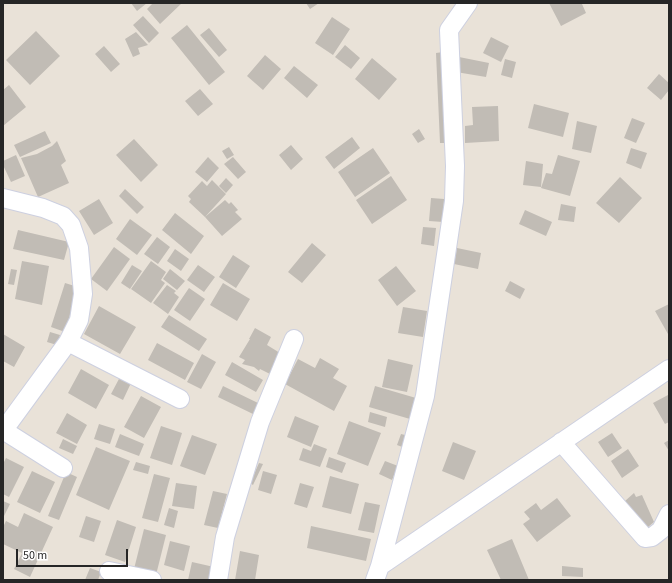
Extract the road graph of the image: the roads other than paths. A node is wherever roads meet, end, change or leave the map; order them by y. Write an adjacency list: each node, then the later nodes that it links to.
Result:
1 (468, 3): 12 (street)
2 (3, 198): 4 (street)
3 (294, 339): 14 (street)
4 (68, 342): 6 (street); 7 (street)
5 (669, 369): 8 (street)
6 (180, 399)
7 (3, 431): 9 (street)
8 (561, 442): 10 (street); 12 (street)
9 (63, 468)
10 (669, 514)
11 (109, 571): 13 (street)
12 (377, 573)
13 (152, 580)
14 (218, 580)

